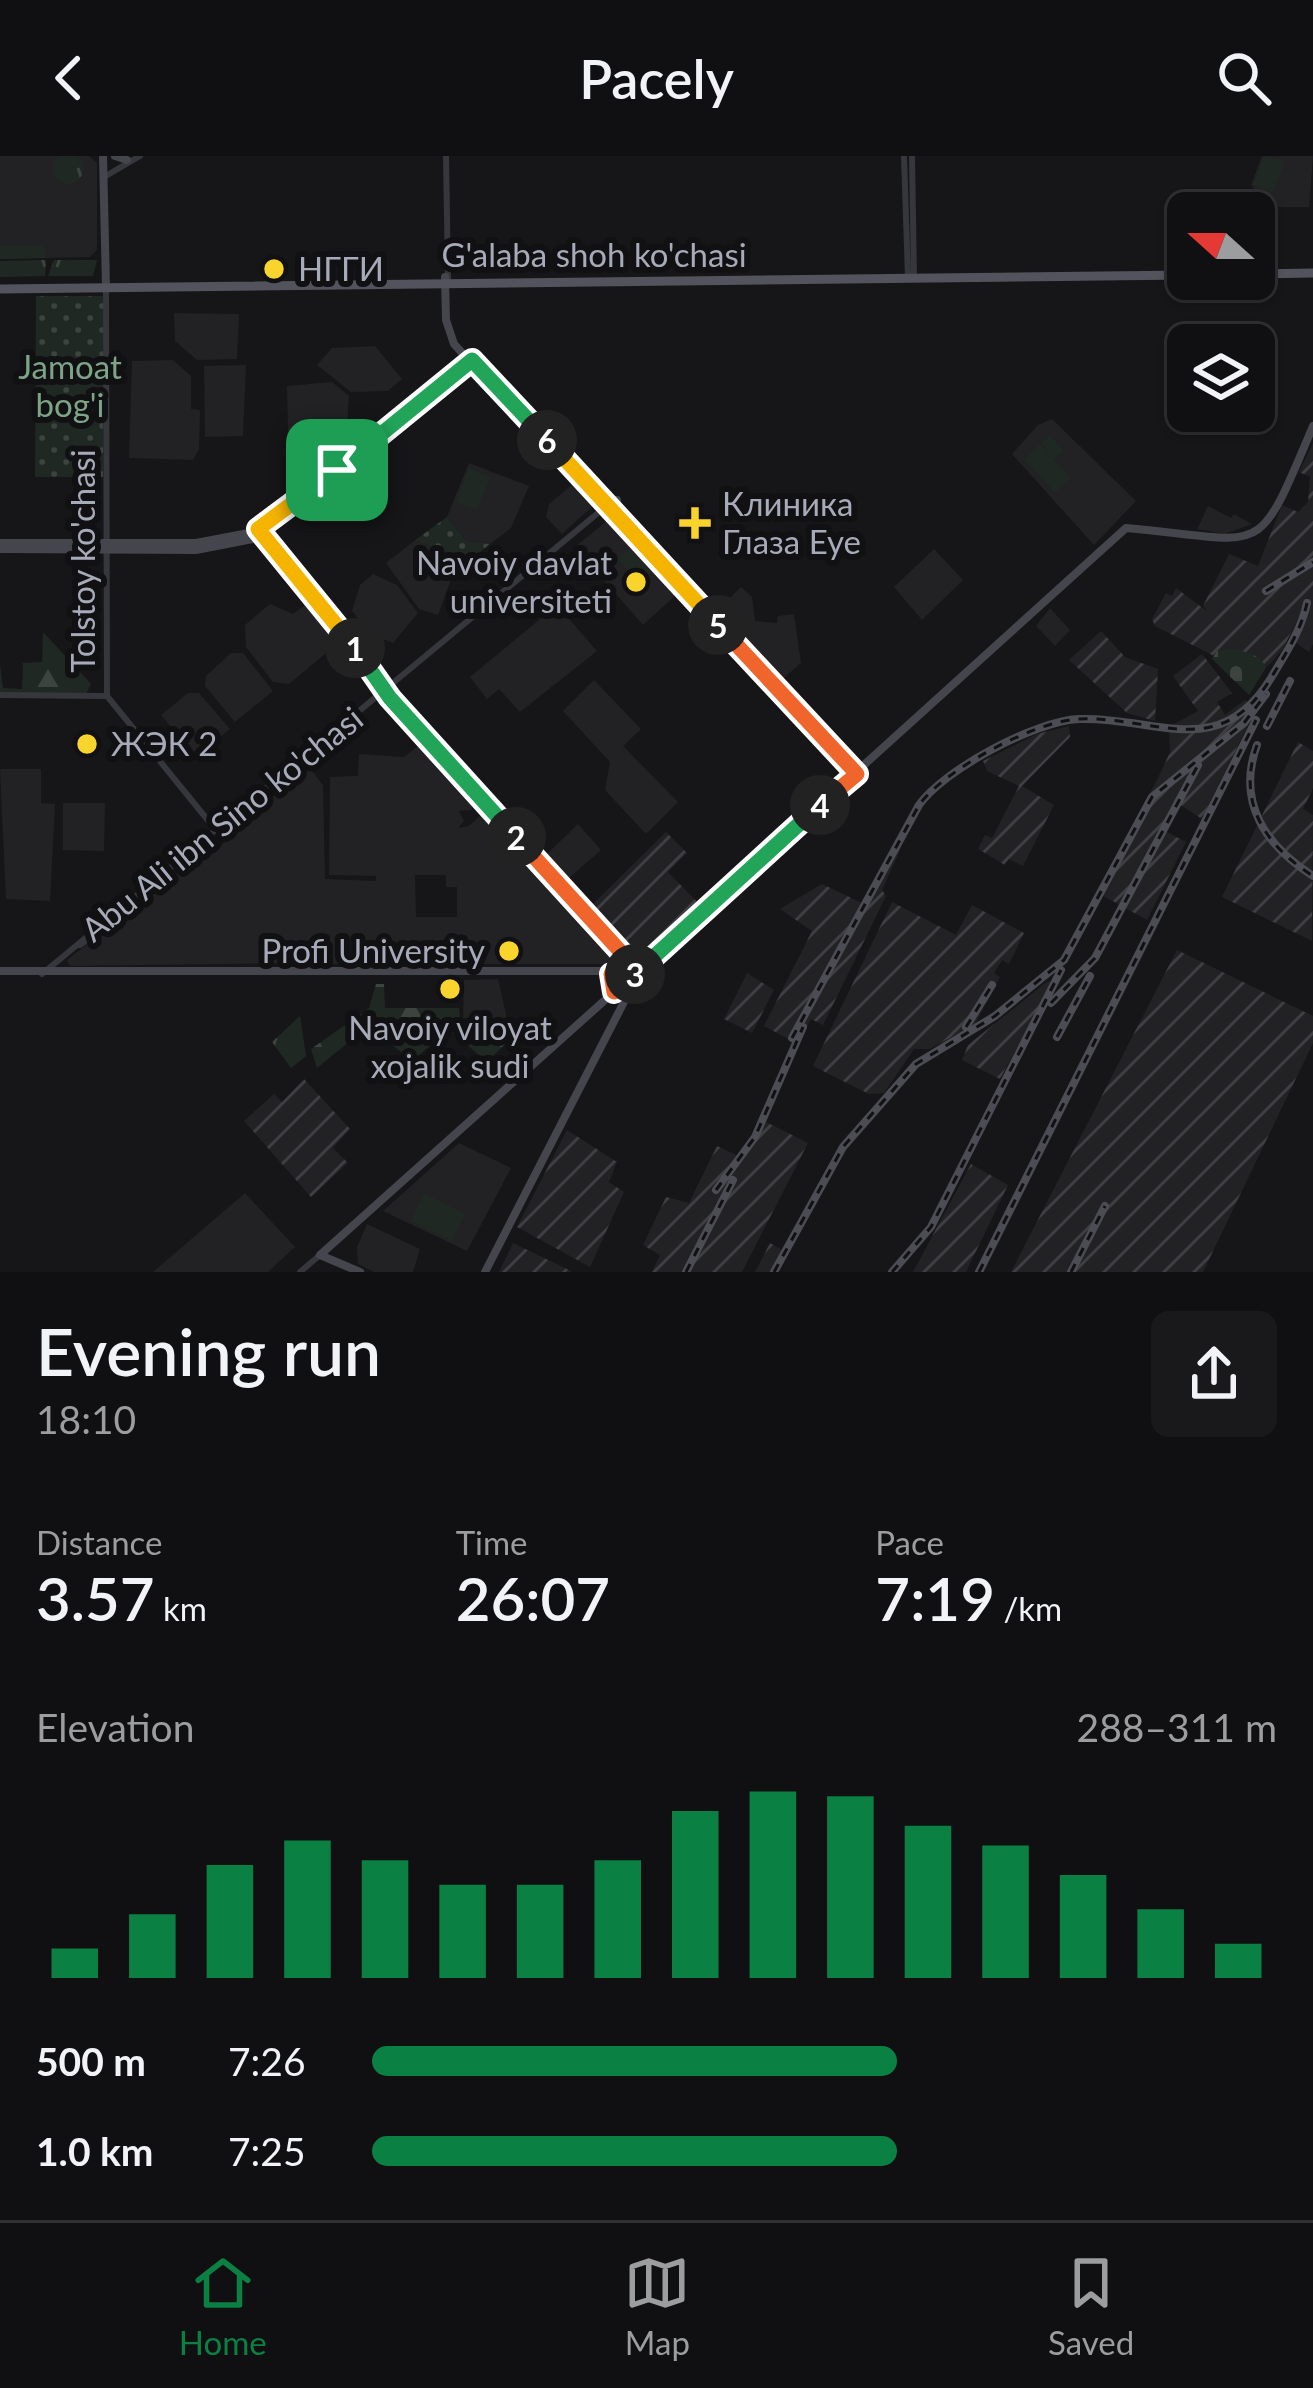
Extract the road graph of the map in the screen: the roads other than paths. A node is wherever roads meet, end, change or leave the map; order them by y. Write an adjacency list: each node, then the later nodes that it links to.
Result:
1 (101, 156): 6 (main road, Tolstoy ko'chasi)
2 (115, 156): 5 (main road)
3 (445, 156): 11 (street)
4 (908, 156): 10 (street)
5 (133, 157): 6 (street)
6 (105, 176): 12 (main road, Tolstoy ko'chasi)
7 (1313, 271): 8 (main road)
8 (1275, 272)
9 (1167, 273): 10 (main road, G'alaba shoh ko'chasi)
10 (911, 276): 11 (main road, G'alaba shoh ko'chasi)
11 (446, 280): 12 (main road, G'alaba shoh ko'chasi); 14 (main road)
12 (106, 284): 13 (main road, G'alaba shoh ko'chasi); 20 (street, Tolstoy ko'chasi)
13 (0, 286)
14 (473, 363): 16 (main road); 18 (main road)
15 (1313, 429): 17 (main road)
16 (606, 509): 21 (street, Abu Ali ibn Sino ko'chasi); 24 (main road)
17 (1127, 530): 25 (main road); 26 (main road)
18 (258, 534): 20 (main road); 21 (main road)
19 (0, 546): 20 (main road)
20 (107, 546): 23 (street, Tolstoy ko'chasi)
21 (387, 691): 28 (street, Abu Ali ibn Sino ko'chasi); 29 (main road)
22 (0, 695): 23 (street)
23 (107, 696): 28 (street, Tolstoy ko'chasi)
24 (844, 764): 25 (main road); 26 (main road); 27 (main road)
25 (863, 764): 26 (main road)
26 (854, 774): 27 (main road); 30 (main road)
27 (842, 782): 30 (main road)
28 (216, 831): 31 (street, Abu Ali ibn Sino ko'chasi); 33 (street, Abu Ali ibn Sino ko'chasi)
29 (624, 952): 30 (main road); 34 (main road); 35 (main road)
30 (651, 961): 35 (main road); 37 (street)
31 (62, 965): 33 (main road); 34 (main road)
32 (0, 972): 33 (main road)
33 (44, 972): 34 (main road)
34 (609, 973): 35 (main road); 36 (main road)
35 (634, 974): 36 (main road); 37 (main road)
36 (614, 992): 38 (main road)
37 (625, 1000): 42 (main road)
38 (332, 1252): 39 (main road); 41 (main road)
39 (320, 1255): 40 (street)
40 (300, 1272)
41 (364, 1272)
42 (484, 1272)

